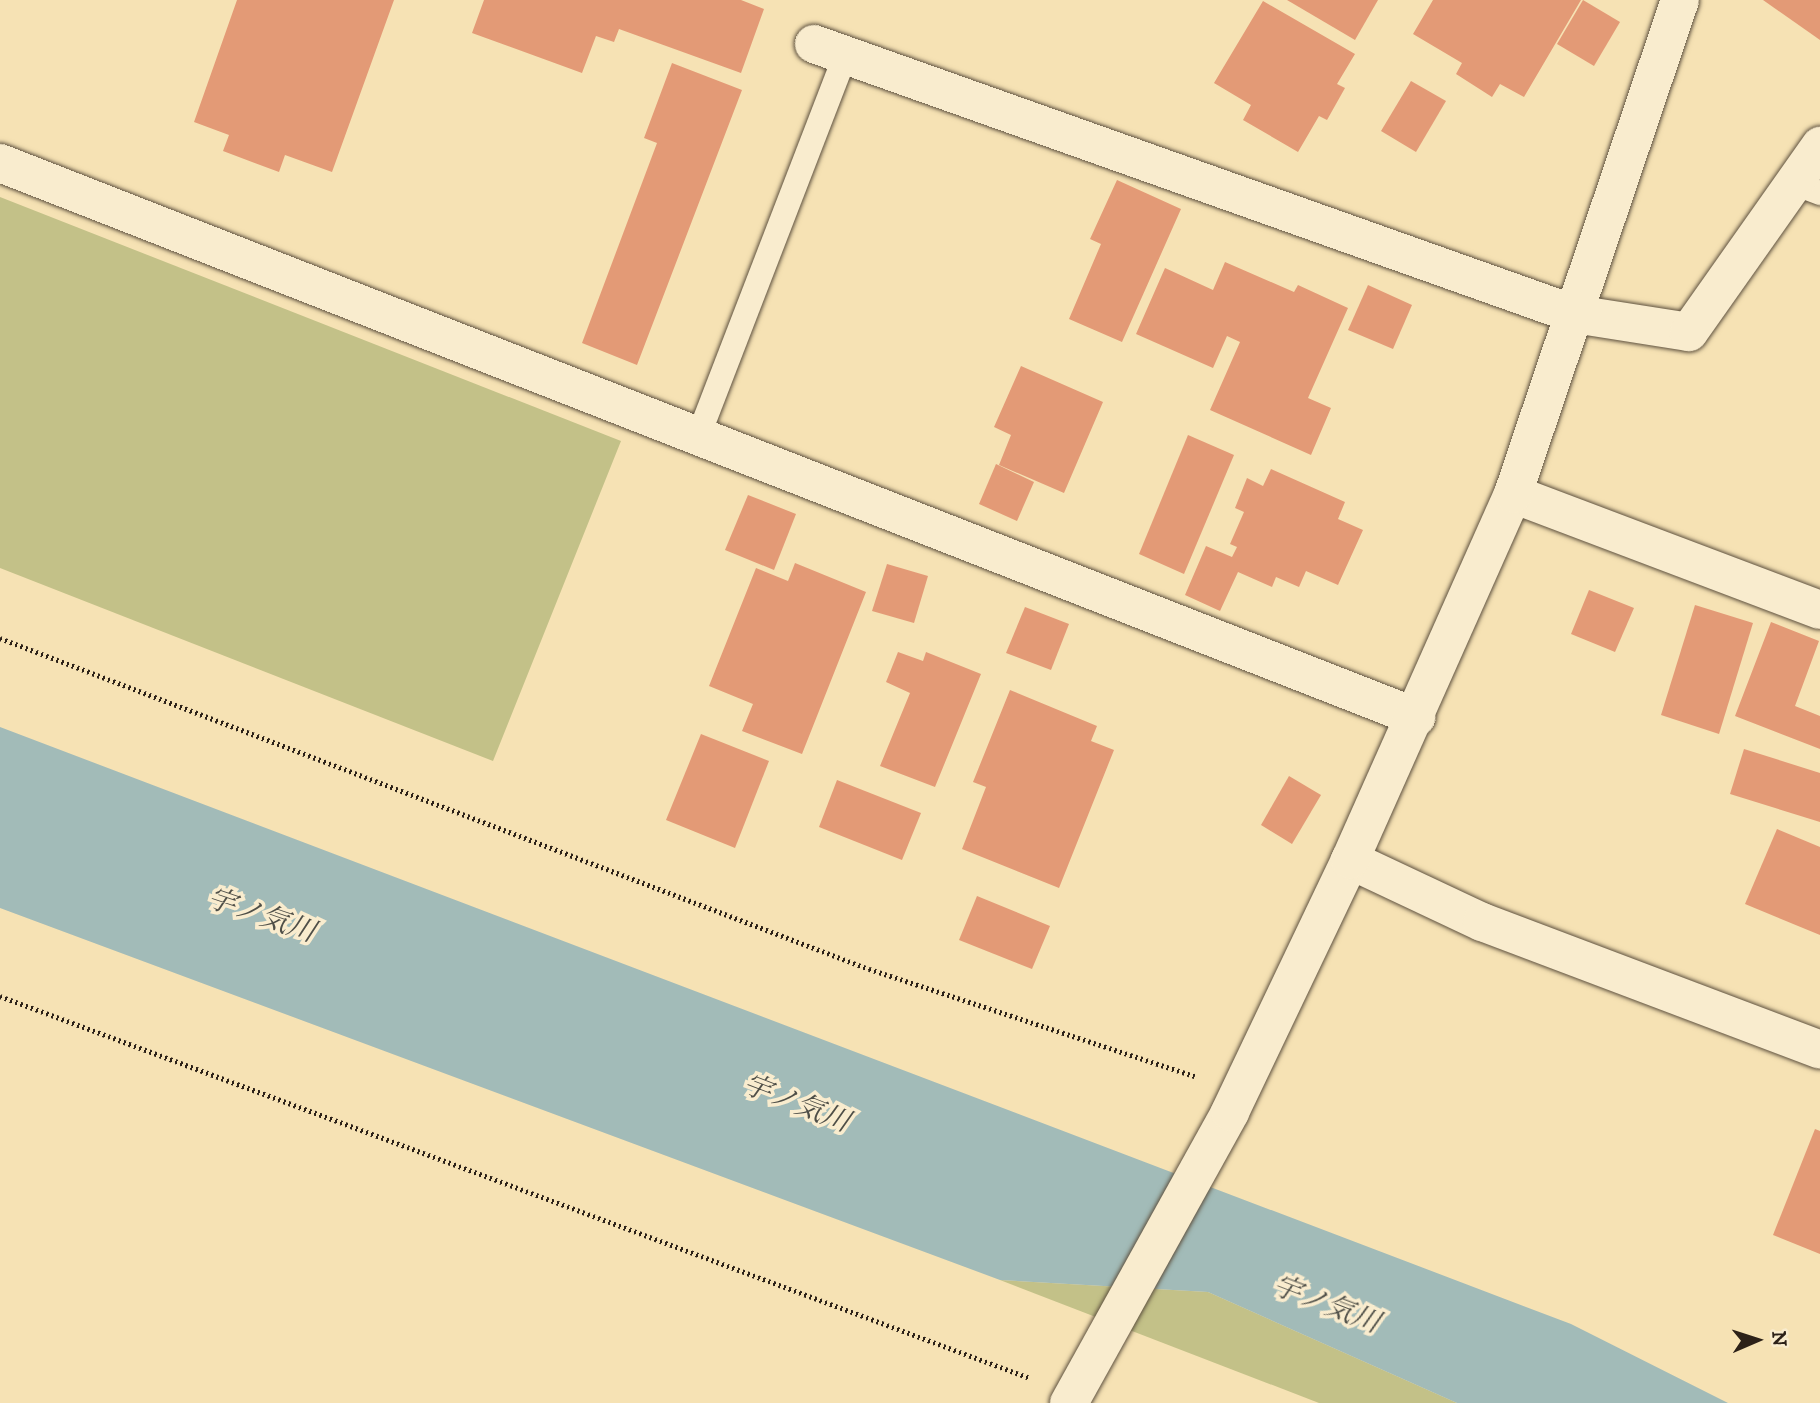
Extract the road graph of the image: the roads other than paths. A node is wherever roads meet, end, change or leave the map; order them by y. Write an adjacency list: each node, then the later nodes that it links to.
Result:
1 (1680, 0): 6 (street)
2 (830, 49): 6 (street); 7 (lane)
3 (1820, 146): 5 (street)
4 (0, 163): 7 (street)
5 (1807, 188): 6 (street)
6 (1574, 314): 8 (street)
7 (698, 437): 10 (street)
8 (1513, 494): 9 (street); 10 (street)
9 (1820, 610)
10 (1416, 717): 11 (street)
11 (1350, 860): 12 (street); 13 (street)
12 (1820, 1050)
13 (1071, 1399)

